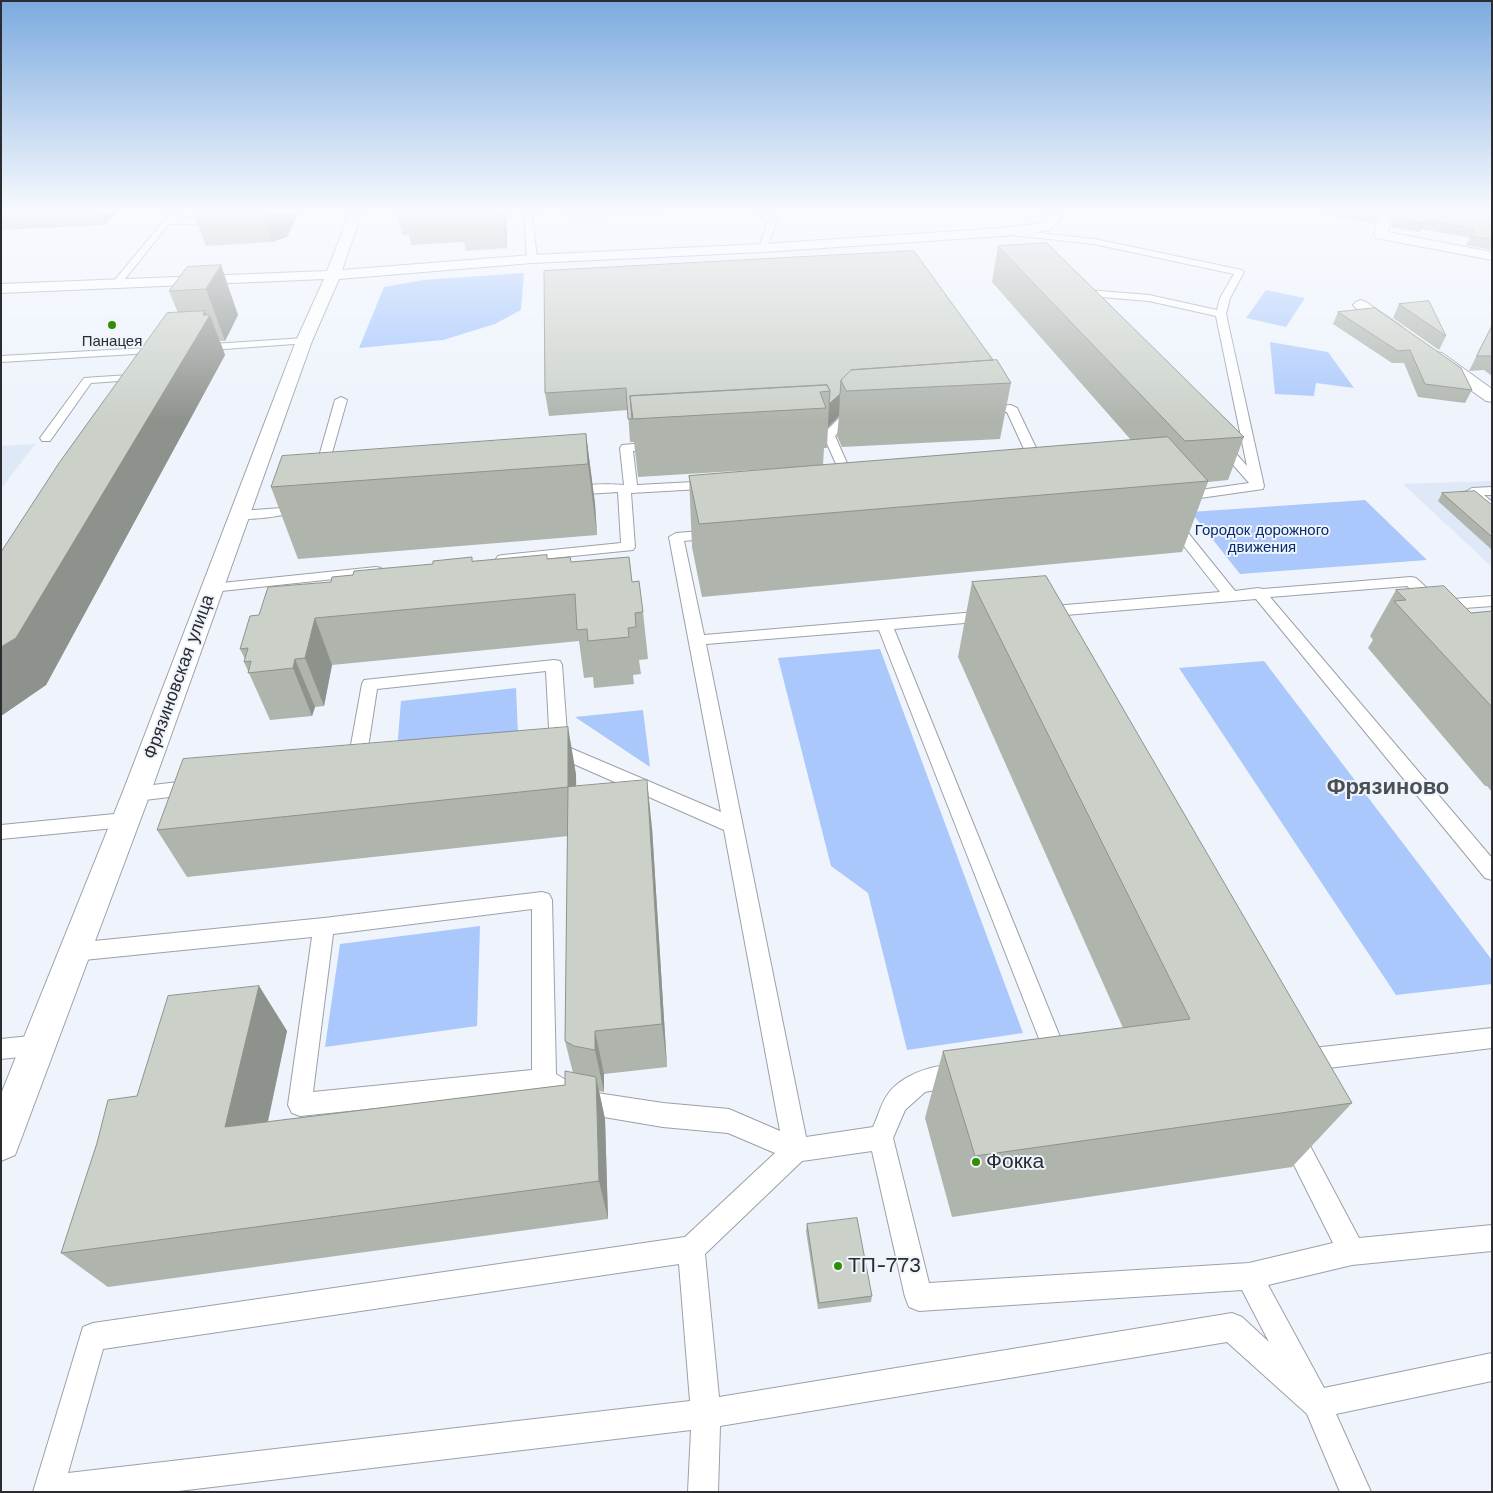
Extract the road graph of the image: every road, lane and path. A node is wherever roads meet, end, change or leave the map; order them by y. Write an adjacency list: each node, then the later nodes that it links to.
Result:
1 (145, 282): 4 (street)
2 (330, 282): 10 (street, Фрязиновская улица)
3 (1234, 282): 8 (lane)
4 (117, 283): 5 (street)
5 (1, 289)
6 (1361, 305): 9 (street)
7 (1101, 308): 8 (lane)
8 (1221, 314): 29 (lane)
9 (1410, 339)
10 (304, 341): 11 (lane); 35 (street, Фрязиновская улица)
11 (146, 351): 13 (lane); 14 (lane)
12 (1426, 351): 16 (street)
13 (1, 359)
14 (129, 378): 15 (lane); 23 (lane)
15 (119, 394)
16 (1492, 397)
17 (341, 400): 28 (lane)
18 (971, 411): 25 (lane)
19 (872, 419): 21 (lane)
20 (1212, 434): 29 (lane)
21 (829, 435): 22 (lane); 26 (lane)
22 (810, 436)
23 (46, 438)
24 (674, 445): 30 (lane)
25 (1005, 456)
26 (830, 475)
27 (727, 484): 30 (lane)
28 (317, 485)
29 (1258, 486): 41 (lane)
30 (628, 489): 32 (lane); 37 (lane)
31 (1492, 491): 34 (lane)
32 (555, 492)
33 (312, 504): 35 (lane)
34 (1492, 509)
35 (240, 515): 39 (street, Фрязиновская улица)
36 (725, 534): 48 (lane)
37 (489, 560)
38 (389, 570): 39 (lane)
39 (212, 588): 55 (street, Фрязиновская улица)
40 (1258, 592): 41 (lane); 43 (lane); 59 (lane)
41 (1230, 595): 44 (lane)
42 (1492, 601): 43 (lane)
43 (1436, 605): 46 (lane)
44 (1031, 612)
45 (1002, 615): 47 (lane)
46 (1450, 619)
47 (884, 624): 48 (lane); 65 (lane)
48 (698, 640): 57 (lane)
49 (558, 750): 50 (lane); 52 (lane); 57 (lane)
50 (539, 752)
51 (374, 769): 52 (lane)
52 (355, 771): 53 (lane)
53 (336, 773)
54 (210, 785): 55 (lane)
55 (136, 794): 56 (street, Фрязиновская улица)
56 (125, 820): 58 (lane); 61 (street, Фрязиновская улица)
57 (732, 825): 72 (lane)
58 (1, 832)
59 (1492, 872)
60 (324, 927): 61 (lane); 68 (lane); 68 (lane)
61 (74, 952): 63 (street, Фрязиновская улица)
62 (1492, 1038): 66 (lane)
63 (39, 1045): 64 (lane); 71 (street, Фрязиновская улица)
64 (1, 1049)
65 (1040, 1062)
66 (1285, 1063)
67 (975, 1073): 70 (lane)
68 (544, 1080): 72 (lane)
69 (1283, 1119): 75 (lane)
70 (881, 1138): 72 (lane); 76 (lane)
71 (1, 1142)
72 (796, 1150): 74 (lane)
73 (1492, 1238): 75 (lane)
74 (691, 1249): 79 (lane); 80 (lane)
75 (1352, 1252): 76 (lane)
76 (1250, 1276): 78 (lane)
77 (1492, 1368): 78 (lane)
78 (1317, 1404): 79 (lane); 82 (lane)
79 (706, 1414): 80 (lane); 81 (lane)
80 (48, 1491)
81 (703, 1492)
82 (1356, 1492)

